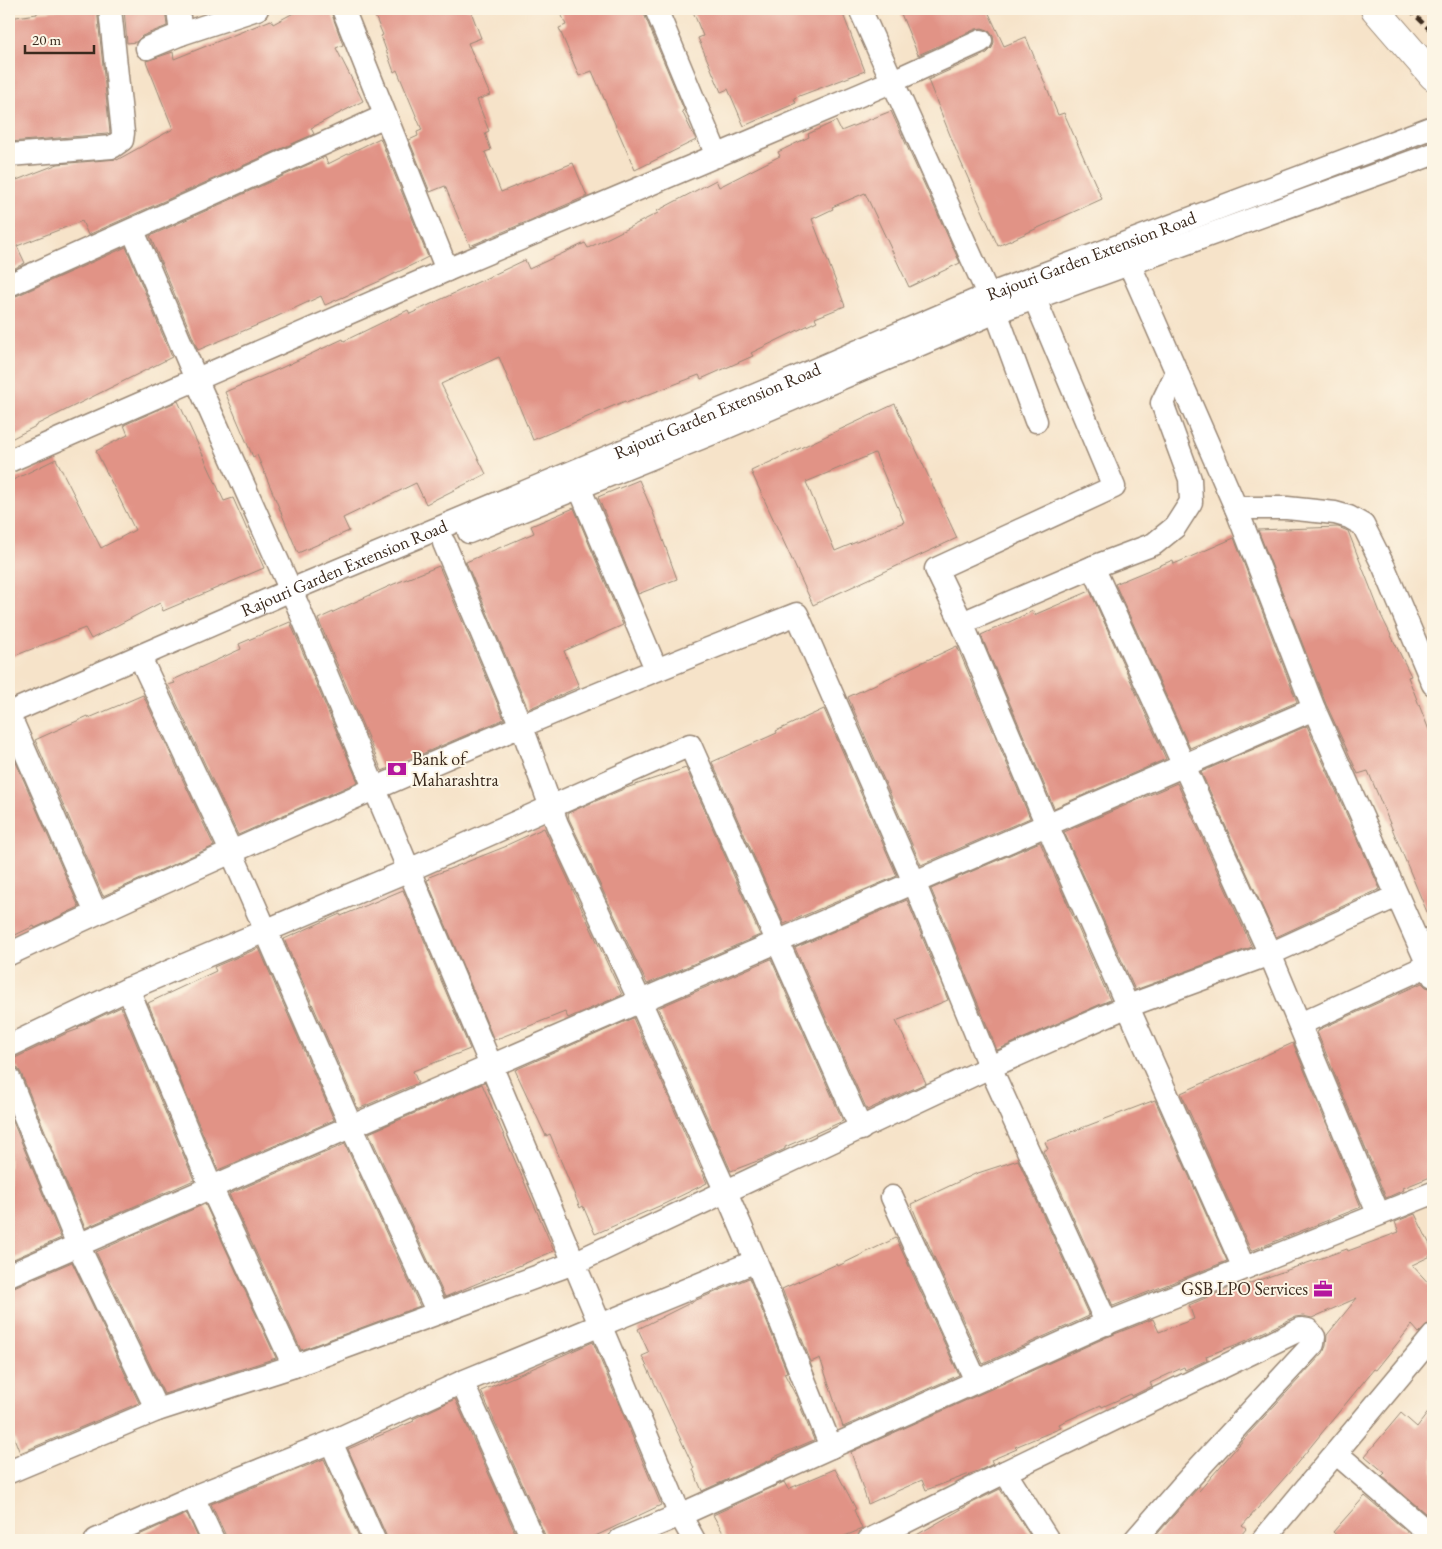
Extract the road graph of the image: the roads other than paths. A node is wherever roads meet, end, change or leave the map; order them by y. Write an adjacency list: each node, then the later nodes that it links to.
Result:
1 (110, 9): 16 (street)
2 (178, 9): 8 (street)
3 (343, 9): 13 (street)
4 (656, 9): 17 (street)
5 (860, 9): 12 (street)
6 (1375, 9): 11 (main road)
7 (245, 10): 8 (street)
8 (181, 34): 10 (street)
9 (981, 41): 12 (street)
10 (147, 48)
11 (1433, 76)
12 (893, 81): 17 (street); 23 (street)
13 (385, 116): 18 (street); 20 (street)
14 (1433, 127): 23 (street, Rajouri Garden Extension Road)
15 (1433, 154): 19 (street, Rajouri Garden Extension Road)
16 (9, 155)
17 (717, 156): 20 (street)
18 (133, 231): 21 (street); 25 (street)
19 (1129, 263): 22 (street, Rajouri Garden Extension Road); 24 (street)
20 (447, 270): 25 (street)
21 (9, 286)
22 (1034, 297): 23 (street, Rajouri Garden Extension Road); 33 (street)
23 (992, 304): 26 (street); 28 (street, Rajouri Garden Extension Road); 32 (street, Rajouri Garden Extension Road)
24 (1177, 372): 29 (street); 31 (street)
25 (196, 379): 27 (street); 32 (street)
26 (1036, 421)
27 (9, 461)
28 (579, 487): 30 (street, Rajouri Garden Extension Road); 35 (street)
29 (1236, 508): 36 (street); 37 (street)
30 (444, 543): 32 (street, Rajouri Garden Extension Road); 39 (street)
31 (1093, 567): 33 (street); 40 (street)
32 (294, 597): 34 (street, Rajouri Garden Extension Road); 38 (street, Rajouri Garden Extension Road); 41 (street)
33 (962, 624): 43 (street)
34 (145, 668): 38 (street, Rajouri Garden Extension Road); 44 (street)
35 (656, 669): 39 (street); 46 (street)
36 (1433, 684)
37 (1314, 709): 40 (street); 47 (street)
38 (10, 722): 48 (street)
39 (521, 725): 41 (street); 42 (street)
40 (1183, 766): 43 (street); 52 (street)
41 (375, 788): 44 (street); 45 (street)
42 (552, 808): 45 (street); 50 (street); 55 (street)
43 (1047, 825): 46 (street); 56 (street)
44 (231, 851): 48 (street); 49 (street)
45 (409, 870): 49 (street); 59 (street)
46 (914, 882): 50 (street); 60 (street)
47 (1397, 896): 52 (street); 53 (street)
48 (96, 913): 51 (street)
49 (266, 930): 54 (street); 62 (street)
50 (778, 941): 55 (street); 63 (street)
51 (9, 954)
52 (1270, 954): 56 (street); 57 (street)
53 (1431, 970): 57 (street)
54 (128, 989): 58 (street); 64 (street)
55 (640, 1001): 59 (street); 65 (street)
56 (1128, 1006): 60 (street); 72 (street)
57 (1300, 1024): 68 (street)
58 (9, 1046)
59 (491, 1066): 62 (street); 71 (street)
60 (990, 1067): 63 (street); 75 (street)
61 (9, 1078): 69 (street)
62 (351, 1126): 64 (street); 74 (street)
63 (861, 1129): 65 (street)
64 (211, 1187): 69 (street); 78 (street)
65 (726, 1192): 70 (street); 71 (street)
66 (1433, 1193): 68 (street)
67 (892, 1197): 80 (street)
68 (1378, 1213): 72 (street)
69 (78, 1245): 73 (street); 81 (street)
70 (756, 1261): 76 (street); 83 (street)
71 (574, 1263): 74 (street); 76 (street)
72 (1244, 1268): 75 (street)
73 (9, 1274)
74 (438, 1313): 78 (street)
75 (1107, 1324): 80 (street)
76 (600, 1325): 79 (street); 88 (street)
77 (1433, 1338): 84 (street)
78 (294, 1366): 81 (street)
79 (462, 1382): 82 (street); 93 (street)
80 (976, 1382): 83 (street)
81 (157, 1410): 85 (street)
82 (331, 1442): 87 (street); 92 (street)
83 (831, 1447): 88 (street)
84 (1336, 1453): 89 (street); 99 (street)
85 (10, 1467)
86 (1005, 1472): 96 (street); 97 (street); 98 (street)
87 (193, 1497): 90 (street); 91 (street)
88 (680, 1515): 94 (street); 95 (street)
89 (1433, 1537)
90 (96, 1540)
91 (213, 1540)
92 (374, 1540)
93 (533, 1540)
94 (620, 1540)
95 (694, 1540)
96 (869, 1540)
97 (1048, 1540)
98 (1135, 1540)
99 (1263, 1540)

